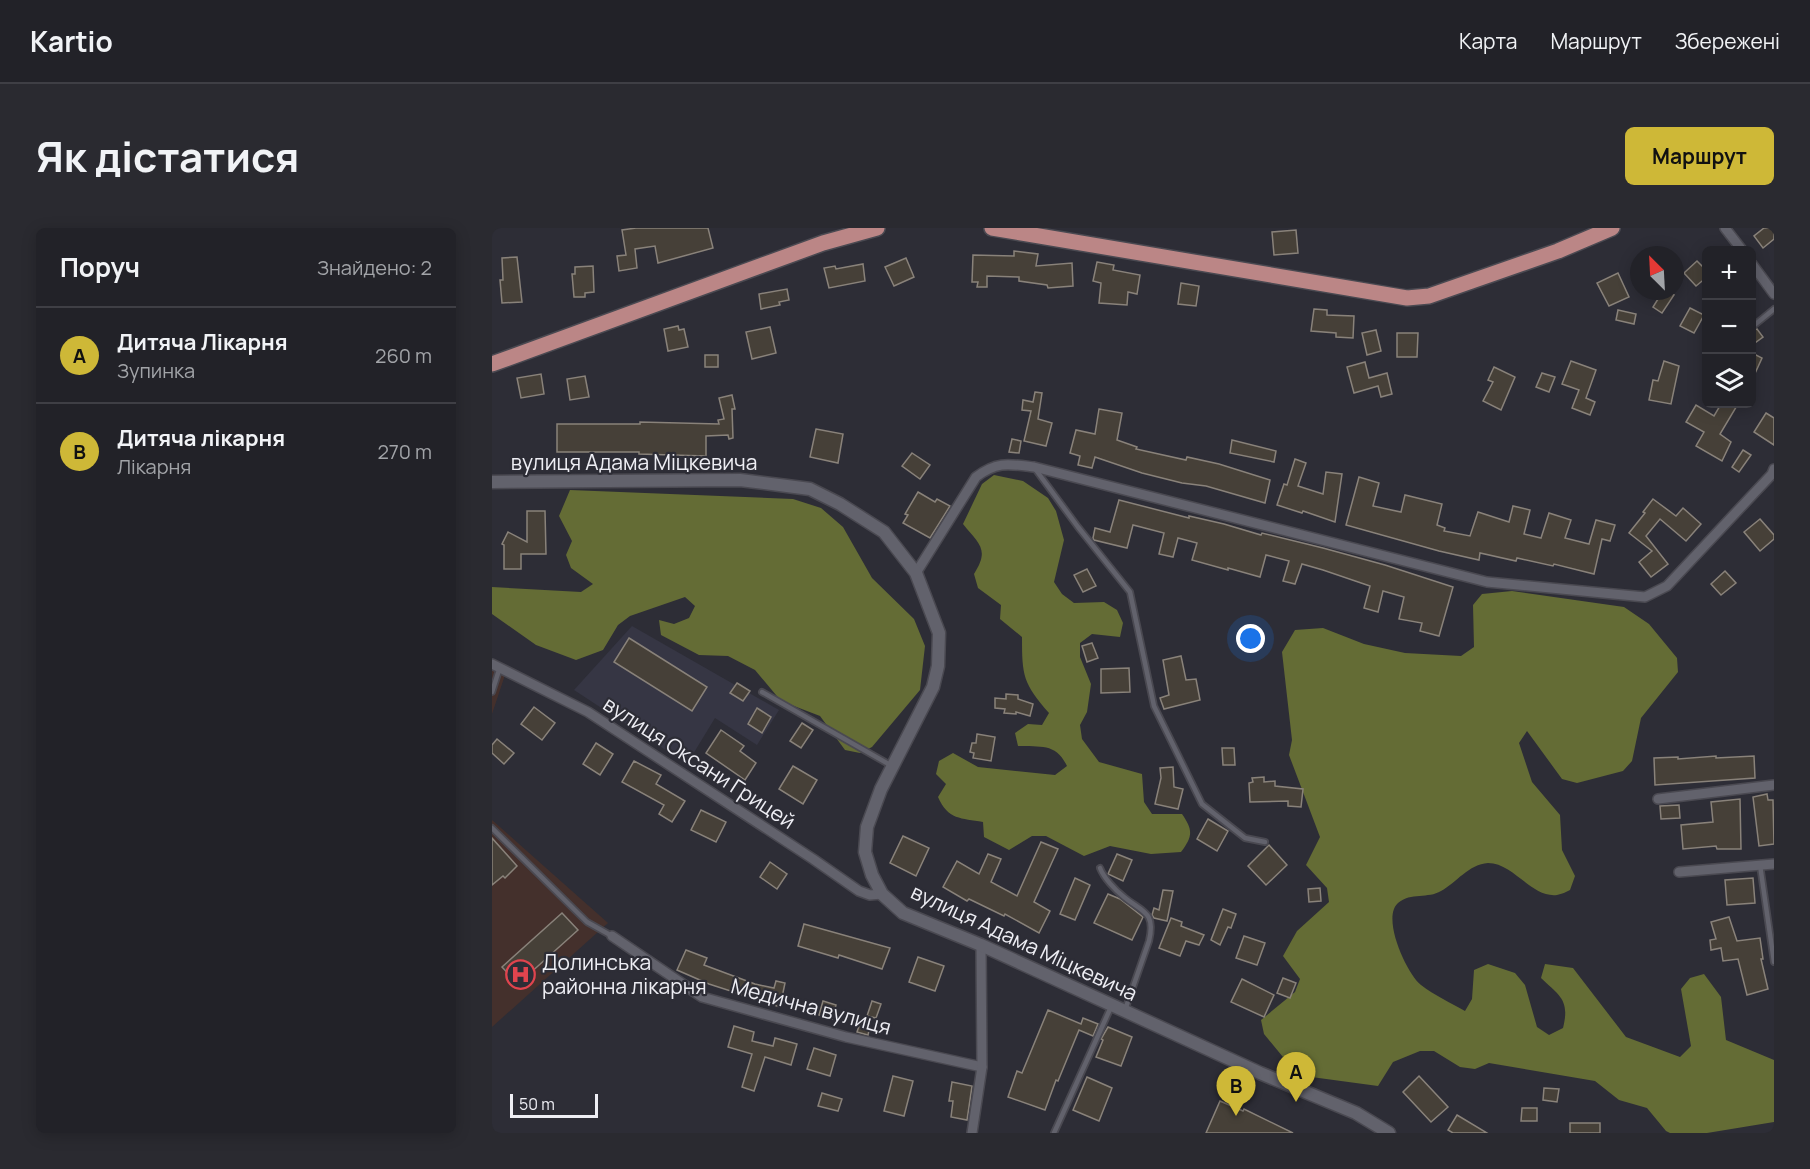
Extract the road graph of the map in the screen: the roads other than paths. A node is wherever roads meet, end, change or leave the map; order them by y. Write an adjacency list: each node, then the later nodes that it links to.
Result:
1 (877, 228): 10 (main road)
2 (992, 228): 3 (main road)
3 (1612, 228)
4 (1725, 228): 5 (street)
5 (1739, 246)
6 (1756, 269): 7 (street)
7 (1774, 294)
8 (1774, 309): 9 (lane)
9 (1756, 324)
10 (492, 364)
11 (1034, 467): 12 (street); 14 (street); 22 (lane)
12 (1774, 469)
13 (492, 482): 14 (street, вулиця Адама Міцкевича)
14 (916, 573): 18 (street, вулиця Адама Міцкевича)
15 (496, 666): 16 (lane); 27 (street, вулиця Оксани Грицей)
16 (492, 692)
17 (762, 692): 18 (lane)
18 (892, 766): 27 (street, вулиця Адама Міцкевича)
19 (1774, 785): 20 (street)
20 (1658, 799)
21 (492, 828): 28 (lane)
22 (1265, 842)
23 (1774, 864): 24 (street)
24 (1760, 865): 26 (street); 30 (lane)
25 (1100, 868): 32 (lane)
26 (1679, 872)
27 (882, 894): 29 (street, вулиця Адама Міцкевича)
28 (612, 936): 33 (street, Медична вулиця)
29 (981, 945): 31 (street, вулиця Адама Міцкевича); 33 (street)
30 (1774, 962)
31 (1112, 1005): 32 (street, вулиця Адама Міцкевича); 35 (lane)
32 (1125, 1011): 36 (street, вулиця Адама Міцкевича)
33 (982, 1067): 34 (street)
34 (972, 1133)
35 (1054, 1133)
36 (1389, 1133)

